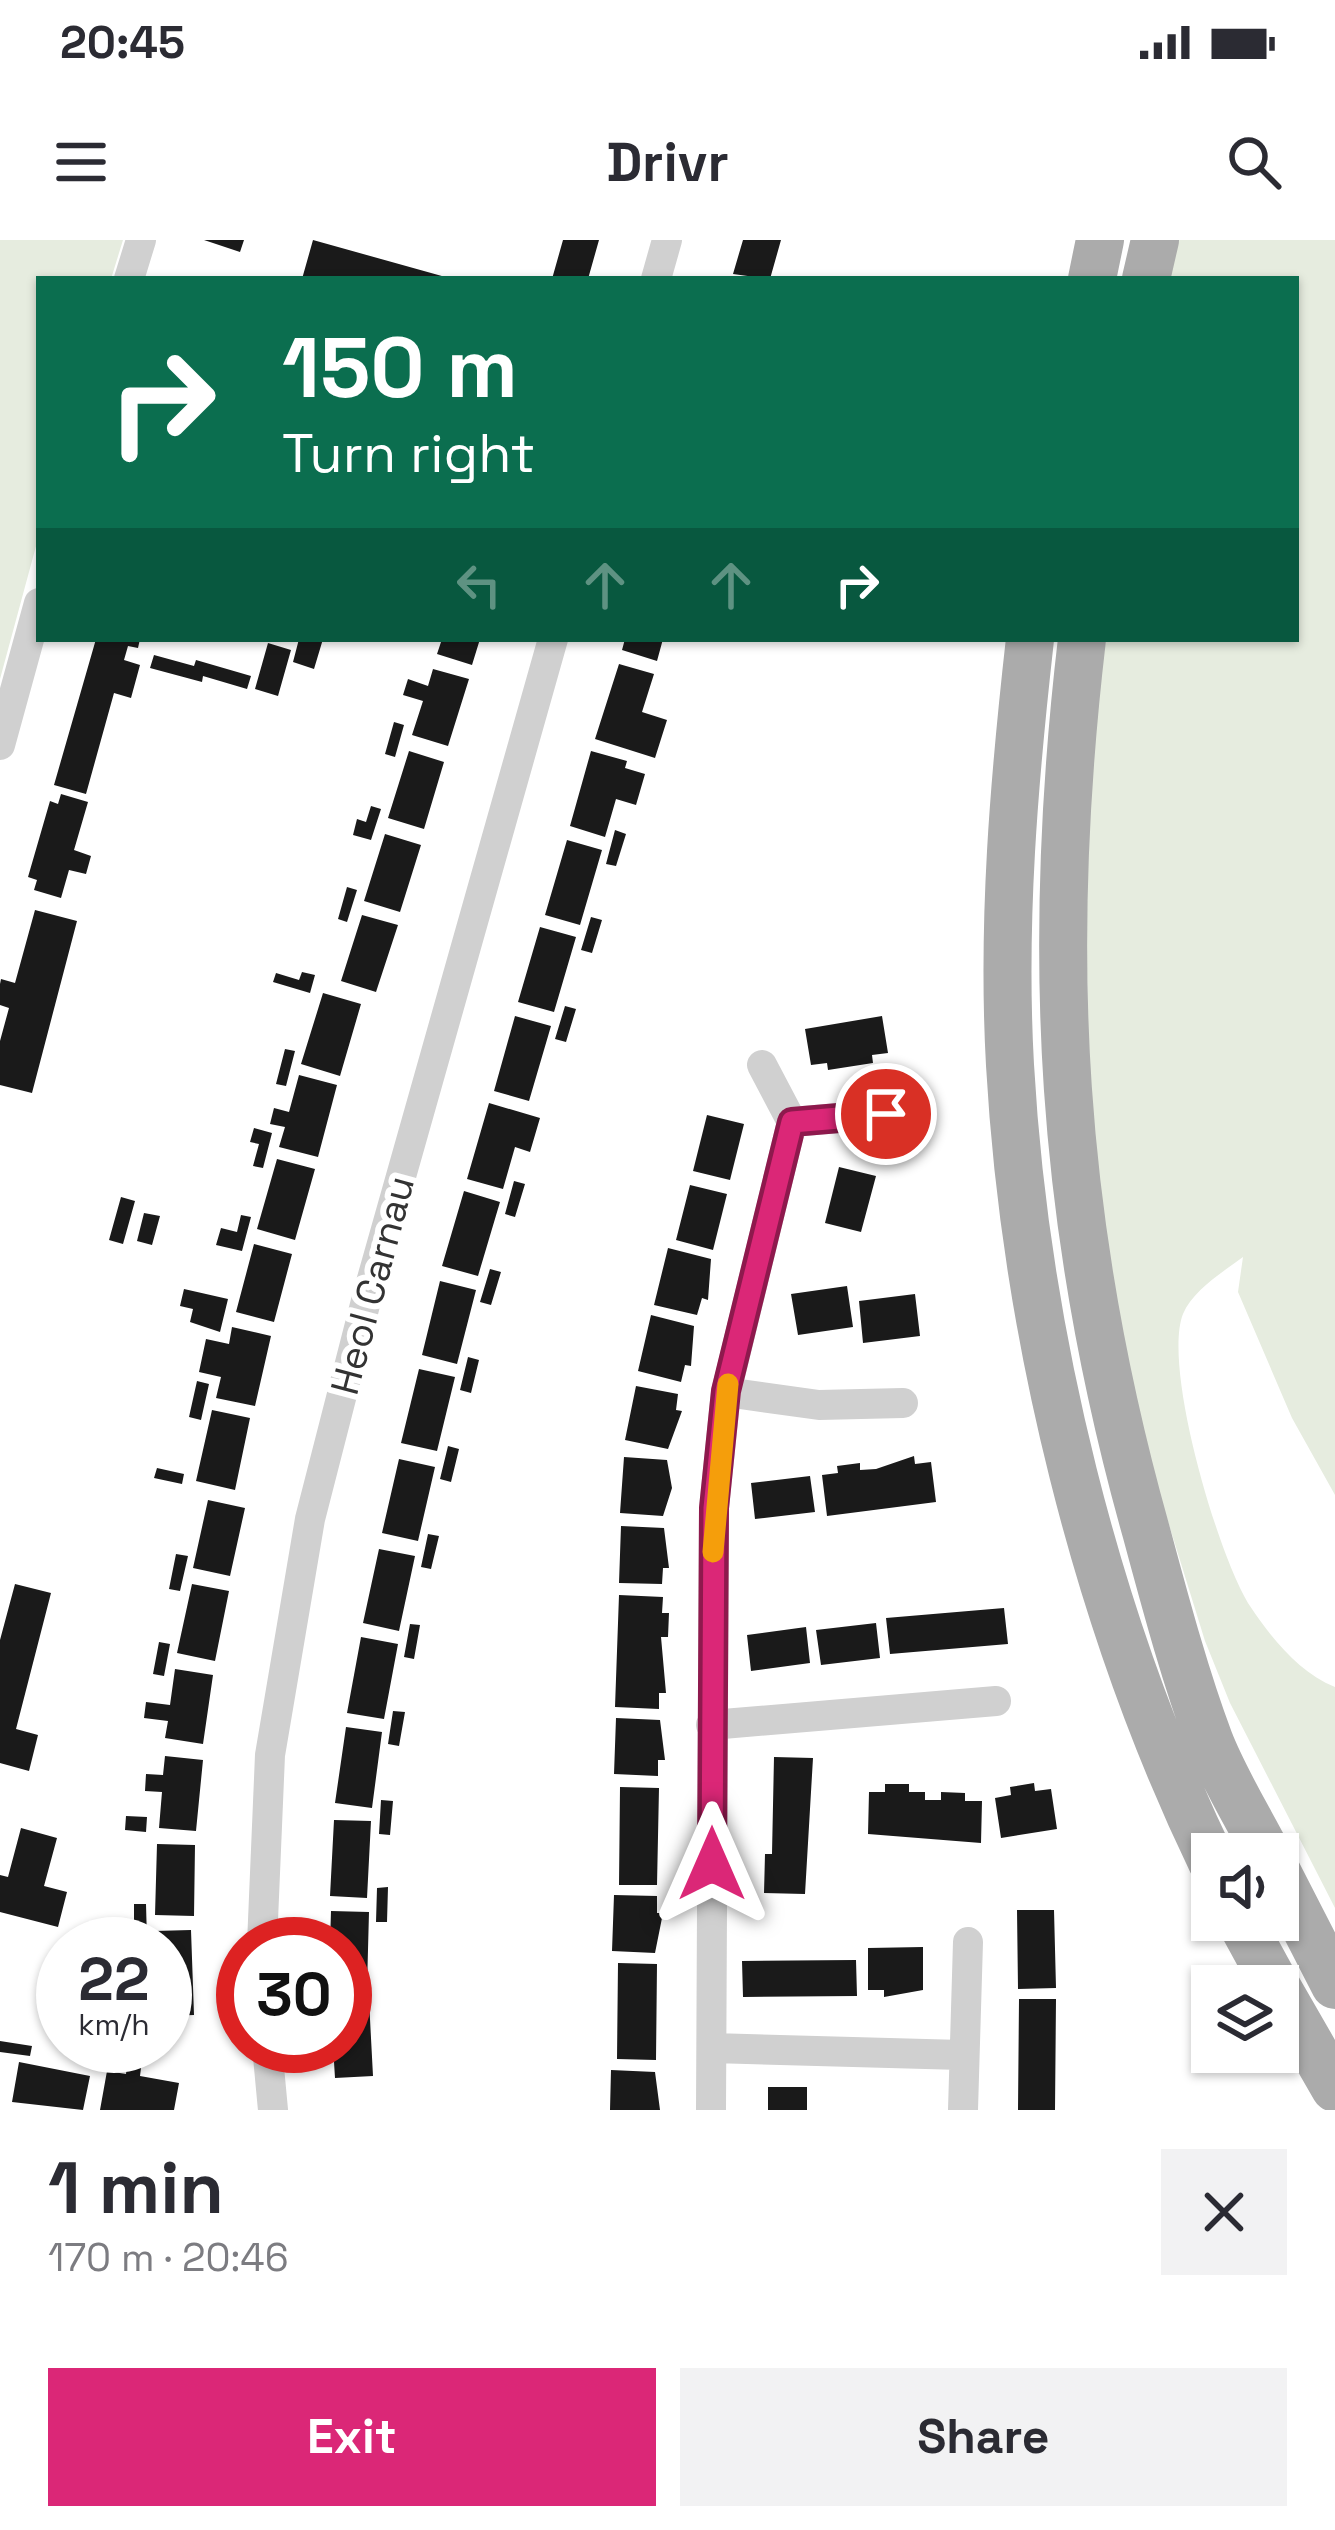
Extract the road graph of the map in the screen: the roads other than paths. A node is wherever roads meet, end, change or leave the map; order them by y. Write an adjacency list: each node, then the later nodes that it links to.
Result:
1 (141, 240): 5 (street)
2 (667, 240): 6 (street)
3 (1100, 240): 7 (main road)
4 (1155, 240): 8 (main road)
5 (130, 276)
6 (657, 276)
7 (1093, 276)
8 (1147, 276)
9 (36, 614): 13 (street)
10 (552, 642): 24 (street, Heol Carnau)
11 (1030, 642): 21 (main road)
12 (1082, 642): 22 (main road)
13 (0, 745)
14 (762, 1065): 16 (street)
15 (886, 1114): 16 (street)
16 (792, 1122): 17 (street)
17 (726, 1391): 18 (street); 20 (street)
18 (903, 1403)
19 (996, 1701): 20 (street)
20 (711, 1725): 28 (street)
21 (1198, 1833)
22 (1257, 1833)
23 (1299, 1915): 26 (main road)
24 (263, 1917)
25 (968, 1942): 29 (street)
26 (1335, 1985)
27 (1299, 2025): 31 (main road)
28 (712, 2048): 29 (street); 33 (street)
29 (962, 2056): 34 (street)
30 (270, 2073): 32 (street)
31 (1335, 2088)
32 (273, 2110)
33 (711, 2110)
34 (963, 2110)

